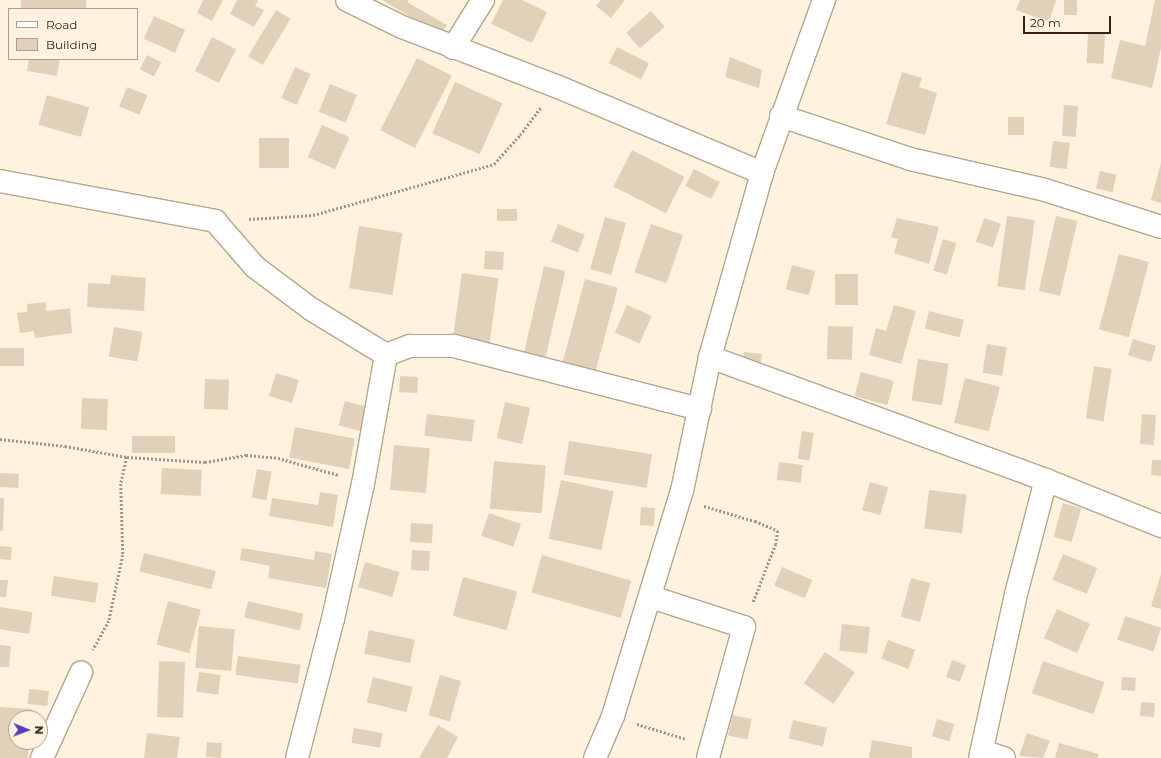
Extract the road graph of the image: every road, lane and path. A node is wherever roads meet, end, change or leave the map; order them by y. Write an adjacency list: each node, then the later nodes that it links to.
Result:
1 (346, 0): 4 (street)
2 (483, 0): 4 (street)
3 (824, 0): 6 (street)
4 (453, 48): 5 (street)
5 (556, 86): 7 (street); 9 (path)
6 (782, 116): 7 (street); 10 (street)
7 (762, 173): 12 (street)
8 (0, 181): 9 (street)
9 (215, 221): 11 (street)
10 (1161, 227)
11 (386, 354): 13 (street); 17 (street)
12 (710, 357): 13 (street); 16 (street)
13 (700, 409): 18 (street)
14 (0, 439): 15 (path)
15 (127, 456): 17 (path); 22 (path)
16 (1046, 480): 19 (street); 25 (street)
17 (363, 484): 27 (street)
18 (682, 491): 20 (street); 21 (path)
19 (1161, 526)
20 (651, 597): 21 (street); 23 (street)
21 (744, 627): 24 (street)
22 (81, 673): 26 (street)
23 (613, 716): 24 (path); 28 (street)
24 (710, 752)
25 (981, 755): 29 (street)
26 (42, 758)
27 (297, 758)
28 (595, 758)
29 (1004, 758)

